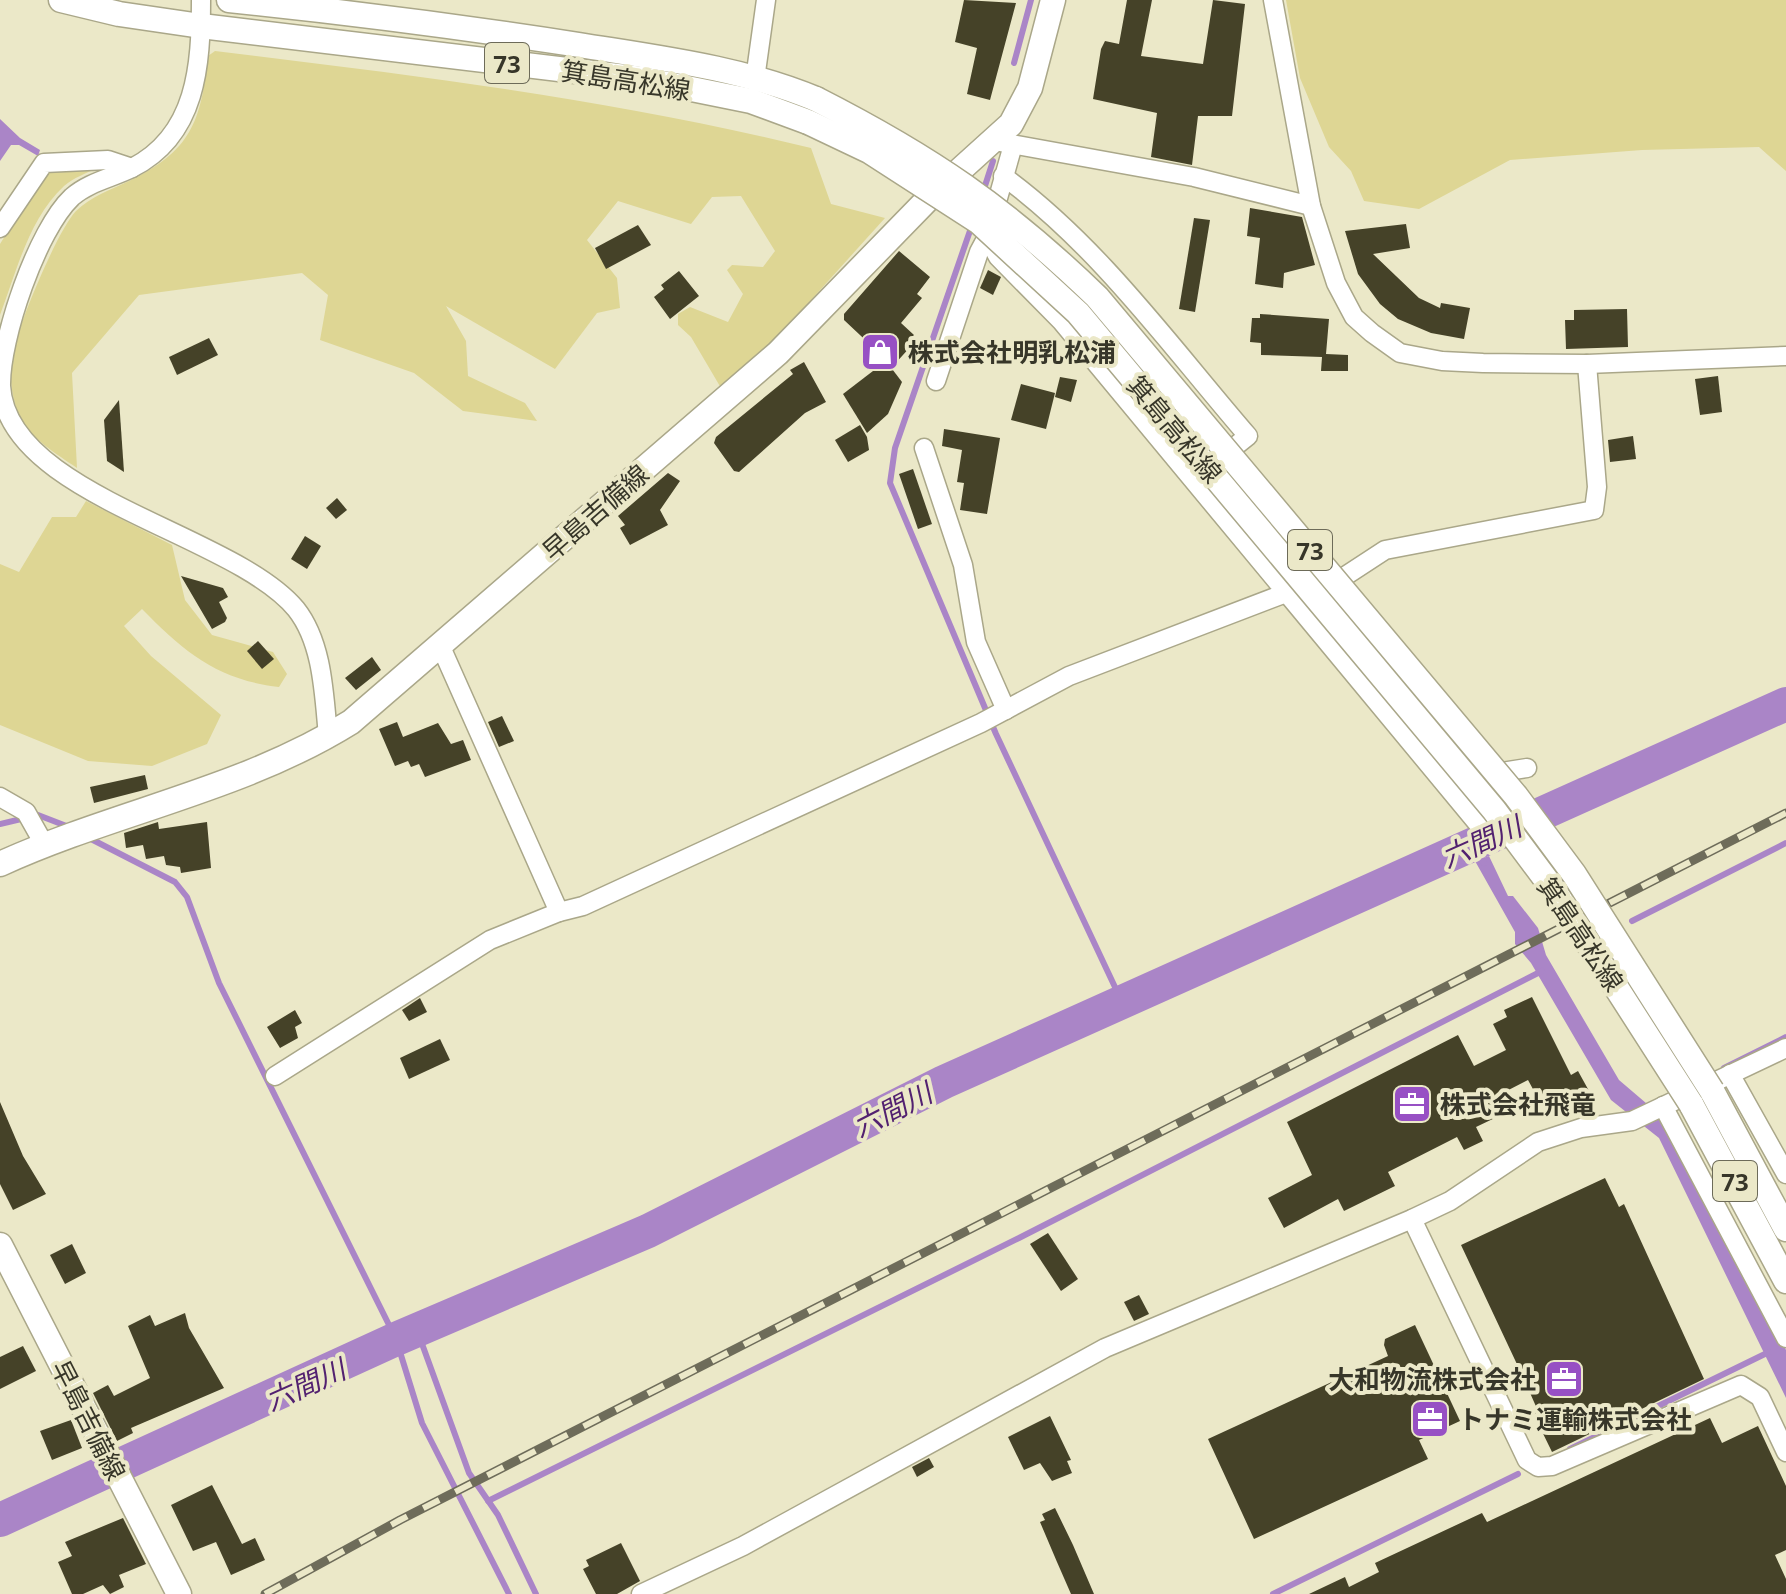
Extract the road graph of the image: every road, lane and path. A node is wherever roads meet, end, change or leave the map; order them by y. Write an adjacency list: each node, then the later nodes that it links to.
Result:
1 (61, 0): 7 (main road, 箕島高松線 / 73)
2 (201, 0): 7 (street)
3 (229, 0): 8 (main road, 箕島高松線 / 73)
4 (766, 0): 8 (street)
5 (1053, 0): 10 (main road, 早島吉備線)
6 (1273, 0): 13 (street)
7 (201, 26): 9 (main road, 箕島高松線 / 73); 11 (street)
8 (755, 79): 9 (main road, 箕島高松線 / 73)
9 (812, 111): 38 (main road, 箕島高松線 / 73, bridge); 40 (main road, 箕島高松線 / 73, bridge)
10 (1003, 143): 12 (street); 13 (street); 22 (main road, 早島吉備線)
11 (132, 168): 14 (street); 24 (street)
12 (1003, 176): 15 (street); 20 (street)
13 (1311, 206): 17 (street)
14 (0, 228)
15 (987, 237): 18 (street); 20 (street)
16 (1786, 356): 17 (street)
17 (1587, 364): 21 (street)
18 (936, 381)
19 (924, 448): 23 (street)
20 (1192, 480): 21 (street)
21 (1286, 593): 23 (street); 26 (street)
22 (441, 647): 24 (main road, 早島吉備線); 31 (street)
23 (994, 717): 31 (street)
24 (328, 736): 29 (main road, 早島吉備線)
25 (1527, 768): 26 (street)
26 (1443, 781): 28 (street)
27 (0, 797): 29 (street)
28 (1478, 824)
29 (54, 840): 30 (main road, 早島吉備線)
30 (0, 864)
31 (559, 912): 34 (street)
32 (1786, 1048): 33 (street)
33 (1730, 1074): 35 (street); 36 (street)
34 (275, 1076)
35 (1659, 1108): 37 (street); 41 (street)
36 (1786, 1174)
37 (1412, 1219): 42 (street); 44 (street)
38 (1786, 1229)
39 (0, 1245): 43 (main road, 早島吉備線)
40 (1786, 1281)
41 (1786, 1338)
42 (1786, 1452)
43 (179, 1594)
44 (641, 1594)

